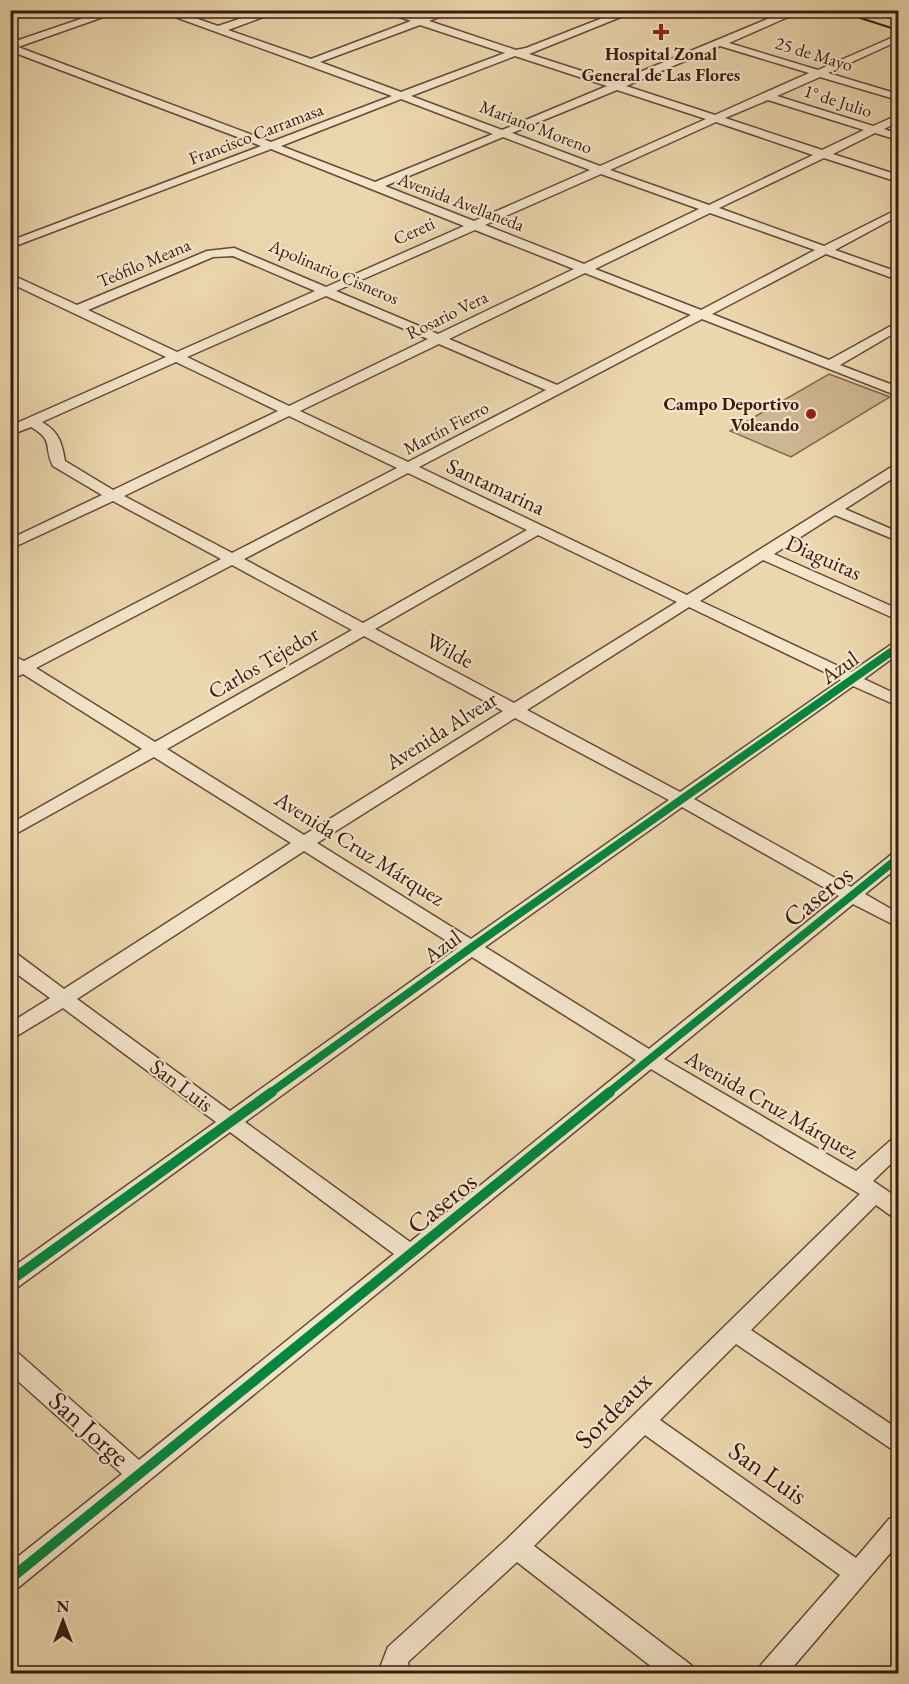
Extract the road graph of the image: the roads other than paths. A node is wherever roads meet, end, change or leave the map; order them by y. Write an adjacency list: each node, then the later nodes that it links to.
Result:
1 (118, 10): 16 (street)
2 (161, 10): 13 (street, Mariano Moreno)
3 (277, 10): 13 (street)
4 (386, 10): 11 (street)
5 (450, 10): 11 (street)
6 (799, 10): 15 (street)
7 (845, 10): 12 (main road)
8 (855, 10): 12 (main road)
9 (613, 11): 10 (street); 17 (street, Francisco Carramasa)
10 (629, 12): 17 (street, Francisco Carramasa)
11 (420, 22): 17 (street); 18 (street)
12 (898, 24)
13 (217, 30): 18 (street, Mariano Moreno)
14 (898, 38): 19 (street, Cereti)
15 (720, 42): 19 (street, 25 de Mayo); 20 (street)
16 (10, 46): 29 (street, Avenida Avellaneda)
17 (513, 53): 20 (street); 21 (street, Francisco Carramasa)
18 (311, 62): 21 (street, Mariano Moreno)
19 (819, 73): 22 (street, Cereti); 23 (street, 25 de Mayo)
20 (616, 86): 24 (street); 27 (street)
21 (400, 95): 27 (street, Mariano Moreno); 29 (street, Francisco Carramasa)
22 (767, 96): 24 (street, Cereti); 26 (street, 1° de Julio)
23 (898, 97)
24 (714, 118): 30 (street); 31 (street, Cereti)
25 (898, 118): 26 (street, Rosario Vera)
26 (875, 130): 28 (street, 1° de Julio); 30 (street, Rosario Vera)
27 (502, 133): 31 (street, Mariano Moreno); 33 (street)
28 (898, 137)
29 (272, 146): 33 (street, Avenida Avellaneda); 37 (street, Francisco Carramasa)
30 (824, 154): 32 (street); 34 (street, Rosario Vera)
31 (598, 169): 34 (street, Mariano Moreno); 36 (street, Cereti)
32 (898, 179)
33 (374, 187): 36 (street, Avenida Avellaneda)
34 (710, 209): 38 (street, Mariano Moreno); 40 (street, Rosario Vera)
35 (898, 212): 38 (street, Martín Fierro)
36 (471, 225): 40 (street, Avenida Avellaneda); 43 (street, Cereti)
37 (10, 245)
38 (825, 250): 41 (street, Mariano Moreno); 45 (street, Martín Fierro)
39 (226, 251): 43 (street, Apolinario Cisneros); 44 (street, Teófilo Meana)
40 (585, 269): 45 (street, Avenida Avellaneda); 47 (street, Rosario Vera)
41 (898, 276)
42 (10, 279): 44 (street, Santamarina)
43 (327, 290): 47 (street, Apolinario Cisneros); 48 (street, Cereti)
44 (77, 310): 48 (street, Santamarina)
45 (701, 315): 49 (street, Avenida Avellaneda); 50 (street, Martín Fierro)
46 (898, 326): 49 (street)
47 (439, 339): 50 (street, Apolinario Cisneros); 52 (street, Rosario Vera)
48 (176, 358): 52 (street, Santamarina); 53 (street, Cereti)
49 (830, 365): 51 (street, Avenida Avellaneda)
50 (558, 390): 55 (street, Martín Fierro)
51 (898, 392)
52 (287, 411): 55 (street, Santamarina); 57 (street, Rosario Vera)
53 (32, 422): 54 (street, Cereti); 57 (street, Wilde)
54 (10, 431)
55 (407, 468): 59 (street, Santamarina); 63 (street, Martín Fierro)
56 (898, 469): 58 (street, Avenida Alvear)
57 (113, 495): 61 (street, Rosario Vera); 63 (street, Wilde)
58 (835, 510): 60 (street); 62 (street, Avenida Alvear)
59 (537, 530): 64 (street, Santamarina); 66 (street, Carlos Tejedor)
60 (898, 537)
61 (10, 545)
62 (764, 555): 64 (street, Avenida Alvear); 65 (street, Diaguitas)
63 (234, 559): 66 (street, Wilde); 68 (street, Martín Fierro)
64 (689, 602): 69 (street, Santamarina); 71 (street, Avenida Alvear)
65 (898, 615)
66 (364, 630): 71 (street, Wilde); 72 (street, Carlos Tejedor)
67 (898, 647): 69 (street, Azul)
68 (15, 667): 72 (street, Avenida Cruz Márquez)
69 (852, 680): 70 (street, Santamarina); 73 (street, Azul)
70 (898, 701)
71 (514, 710): 73 (street, Wilde); 75 (street, Avenida Alvear)
72 (155, 750): 74 (street, Carlos Tejedor); 75 (street, Avenida Cruz Márquez)
73 (681, 800): 77 (street, Wilde); 79 (street, Azul)
74 (10, 832)
75 (306, 842): 79 (street, Avenida Cruz Márquez); 81 (street, Avenida Alvear)
76 (898, 858): 77 (street, Caseros)
77 (852, 895): 78 (street, Wilde); 83 (street, Caseros)
78 (898, 921)
79 (472, 947): 83 (street, Avenida Cruz Márquez); 84 (street, Azul)
80 (10, 959): 81 (street, San Luis)
81 (65, 998): 82 (street, Avenida Alvear); 84 (street, San Luis)
82 (10, 1033)
83 (651, 1060): 86 (street, Avenida Cruz Márquez); 88 (street, Caseros)
84 (231, 1121): 88 (street, San Luis); 89 (street, Azul)
85 (898, 1144): 86 (street, Sordeaux)
86 (866, 1188): 87 (street, Avenida Cruz Márquez); 90 (street, Sordeaux)
87 (898, 1209)
88 (411, 1255): 94 (street, Caseros)
89 (10, 1281)
90 (734, 1331): 92 (street, Sordeaux); 93 (street)
91 (10, 1360): 94 (street, San Jorge)
92 (645, 1422): 96 (street, Sordeaux); 97 (street, San Luis)
93 (898, 1441)
94 (140, 1475): 98 (street, Caseros)
95 (898, 1527): 97 (street)
96 (516, 1547): 99 (street, Sordeaux); 100 (street)
97 (856, 1572): 101 (street)
98 (10, 1579)
99 (396, 1670)
100 (682, 1674)
101 (770, 1674)

